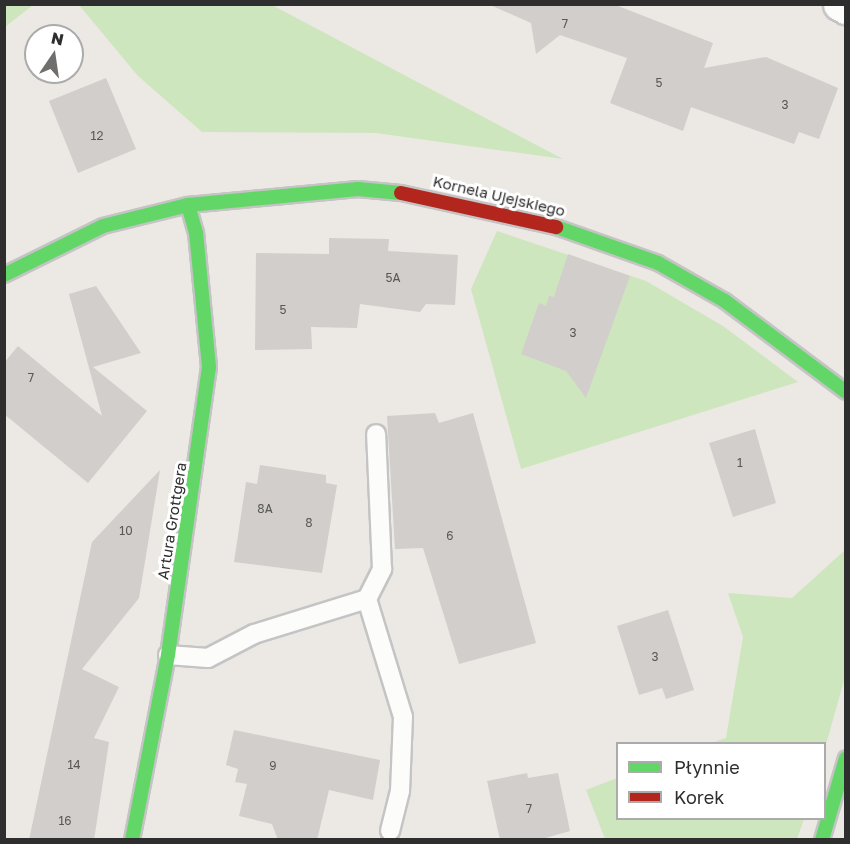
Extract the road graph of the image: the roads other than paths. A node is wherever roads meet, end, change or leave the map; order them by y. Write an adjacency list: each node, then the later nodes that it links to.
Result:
1 (840, 4): 2 (street)
2 (846, 7)
3 (188, 205): 4 (street, Kornela Ujejskiego); 5 (street, Kornela Ujejskiego); 8 (street, Artura Grottgera)
4 (4, 275)
5 (846, 392)
6 (376, 434): 7 (lane)
7 (367, 599): 8 (lane); 11 (lane)
8 (168, 655): 12 (street, Artura Grottgera)
9 (846, 758): 10 (street)
10 (832, 825)
11 (390, 831)
12 (132, 840)

